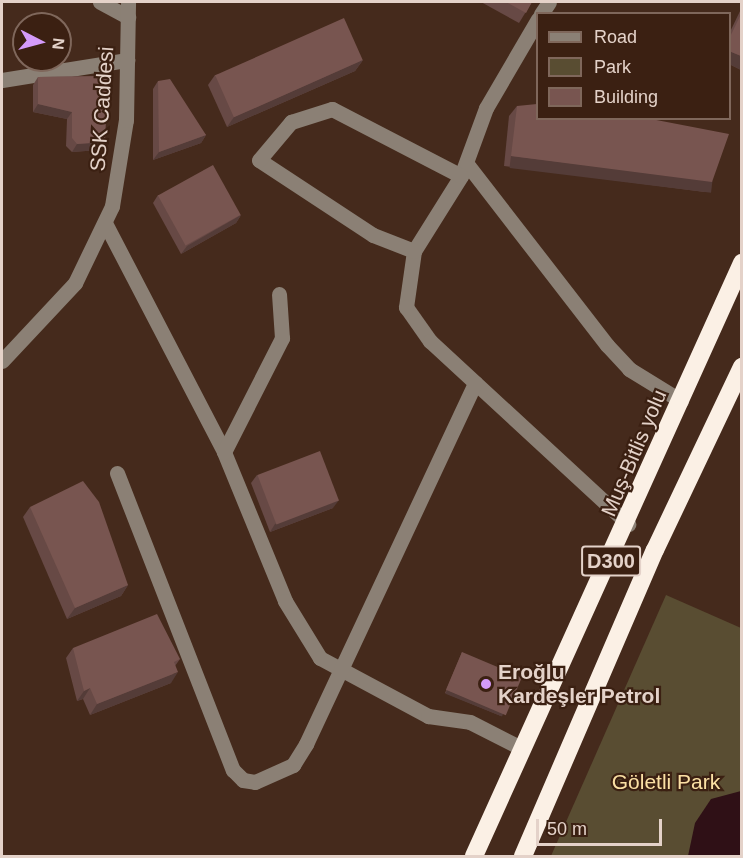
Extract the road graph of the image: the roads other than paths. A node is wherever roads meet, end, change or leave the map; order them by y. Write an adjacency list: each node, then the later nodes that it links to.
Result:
1 (100, 2): 2 (street)
2 (128, 9): 4 (street, SSK Caddesi)
3 (536, 21): 6 (street)
4 (127, 60): 5 (street); 7 (street, SSK Caddesi)
5 (2, 80)
6 (464, 170): 8 (street); 8 (street); 14 (street)
7 (105, 222): 11 (street, SSK Caddesi); 15 (street)
8 (414, 251): 13 (street)
9 (741, 263): 14 (highway, Muş-Bitlis yolu / D300)
10 (279, 294): 15 (street)
11 (2, 361)
12 (741, 367): 21 (highway, D300)
13 (475, 383): 17 (street); 18 (street)
14 (681, 401): 17 (highway, Muş-Bitlis yolu / D300)
15 (224, 452): 18 (street)
16 (117, 473): 18 (street)
17 (628, 524): 19 (highway, Muş-Bitlis yolu / D300)
18 (339, 671): 19 (street)
19 (523, 749): 20 (highway, Muş-Bitlis yolu / D300)
20 (474, 856)
21 (523, 856)

